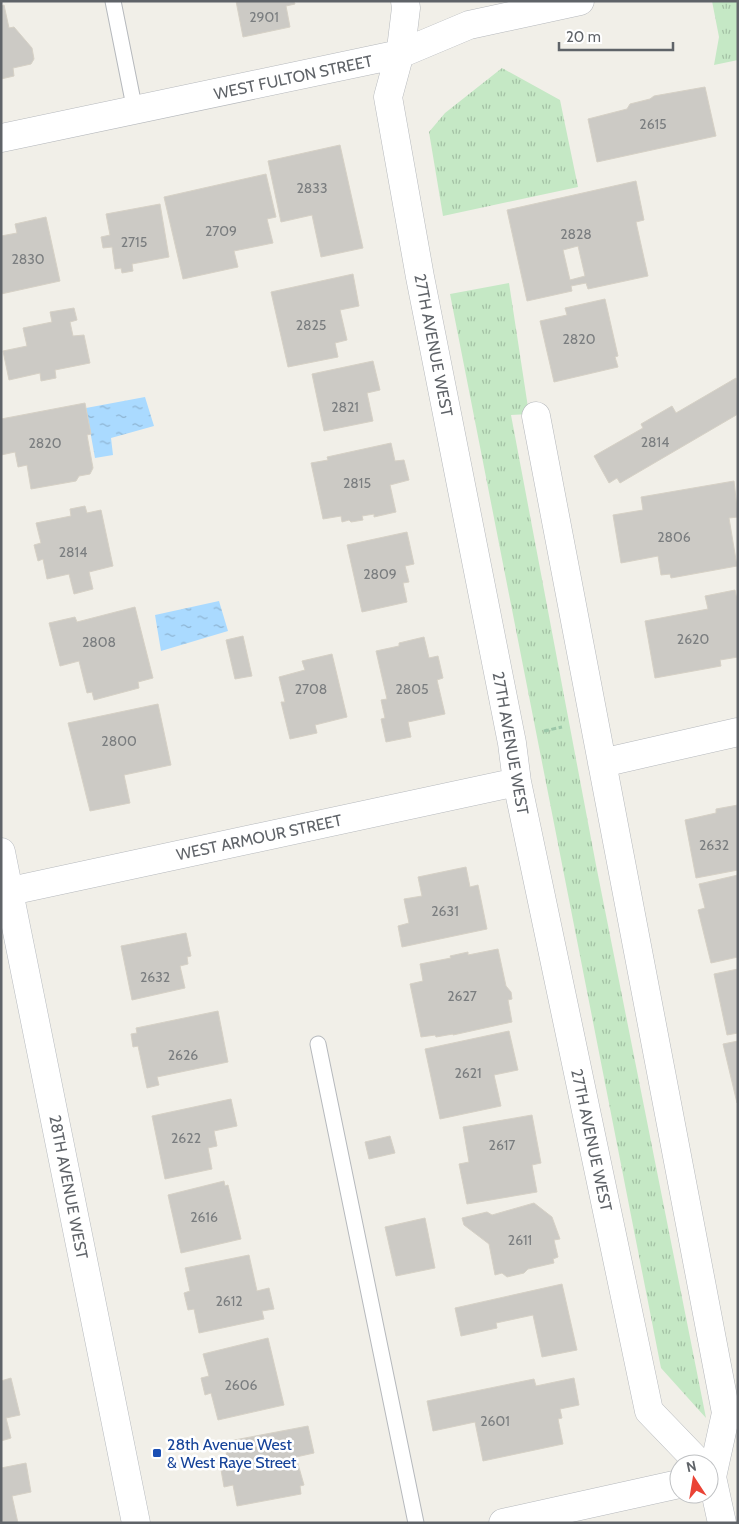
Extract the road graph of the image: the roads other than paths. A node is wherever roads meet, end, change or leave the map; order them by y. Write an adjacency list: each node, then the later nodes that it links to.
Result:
1 (113, 1): 5 (lane)
2 (405, 1): 4 (street, 27TH AVENUE WEST)
3 (580, 1): 4 (street, WEST FULTON STREET)
4 (400, 54): 5 (street, WEST FULTON STREET); 10 (street, 27TH AVENUE WEST)
5 (135, 111): 6 (street, WEST FULTON STREET)
6 (1, 138)
7 (536, 416): 9 (street)
8 (738, 732): 9 (street)
9 (602, 763): 15 (street)
10 (517, 782): 12 (street, WEST ARMOUR STREET); 14 (street, 27TH AVENUE WEST)
11 (1, 852): 12 (street, 28TH AVENUE WEST)
12 (5, 892): 18 (street, 28TH AVENUE WEST)
13 (318, 1044): 19 (lane)
14 (694, 1454)
15 (718, 1454)
16 (669, 1486): 20 (street)
17 (719, 1504): 21 (street)
18 (136, 1523)
19 (416, 1523)
20 (503, 1523)
21 (722, 1523)

